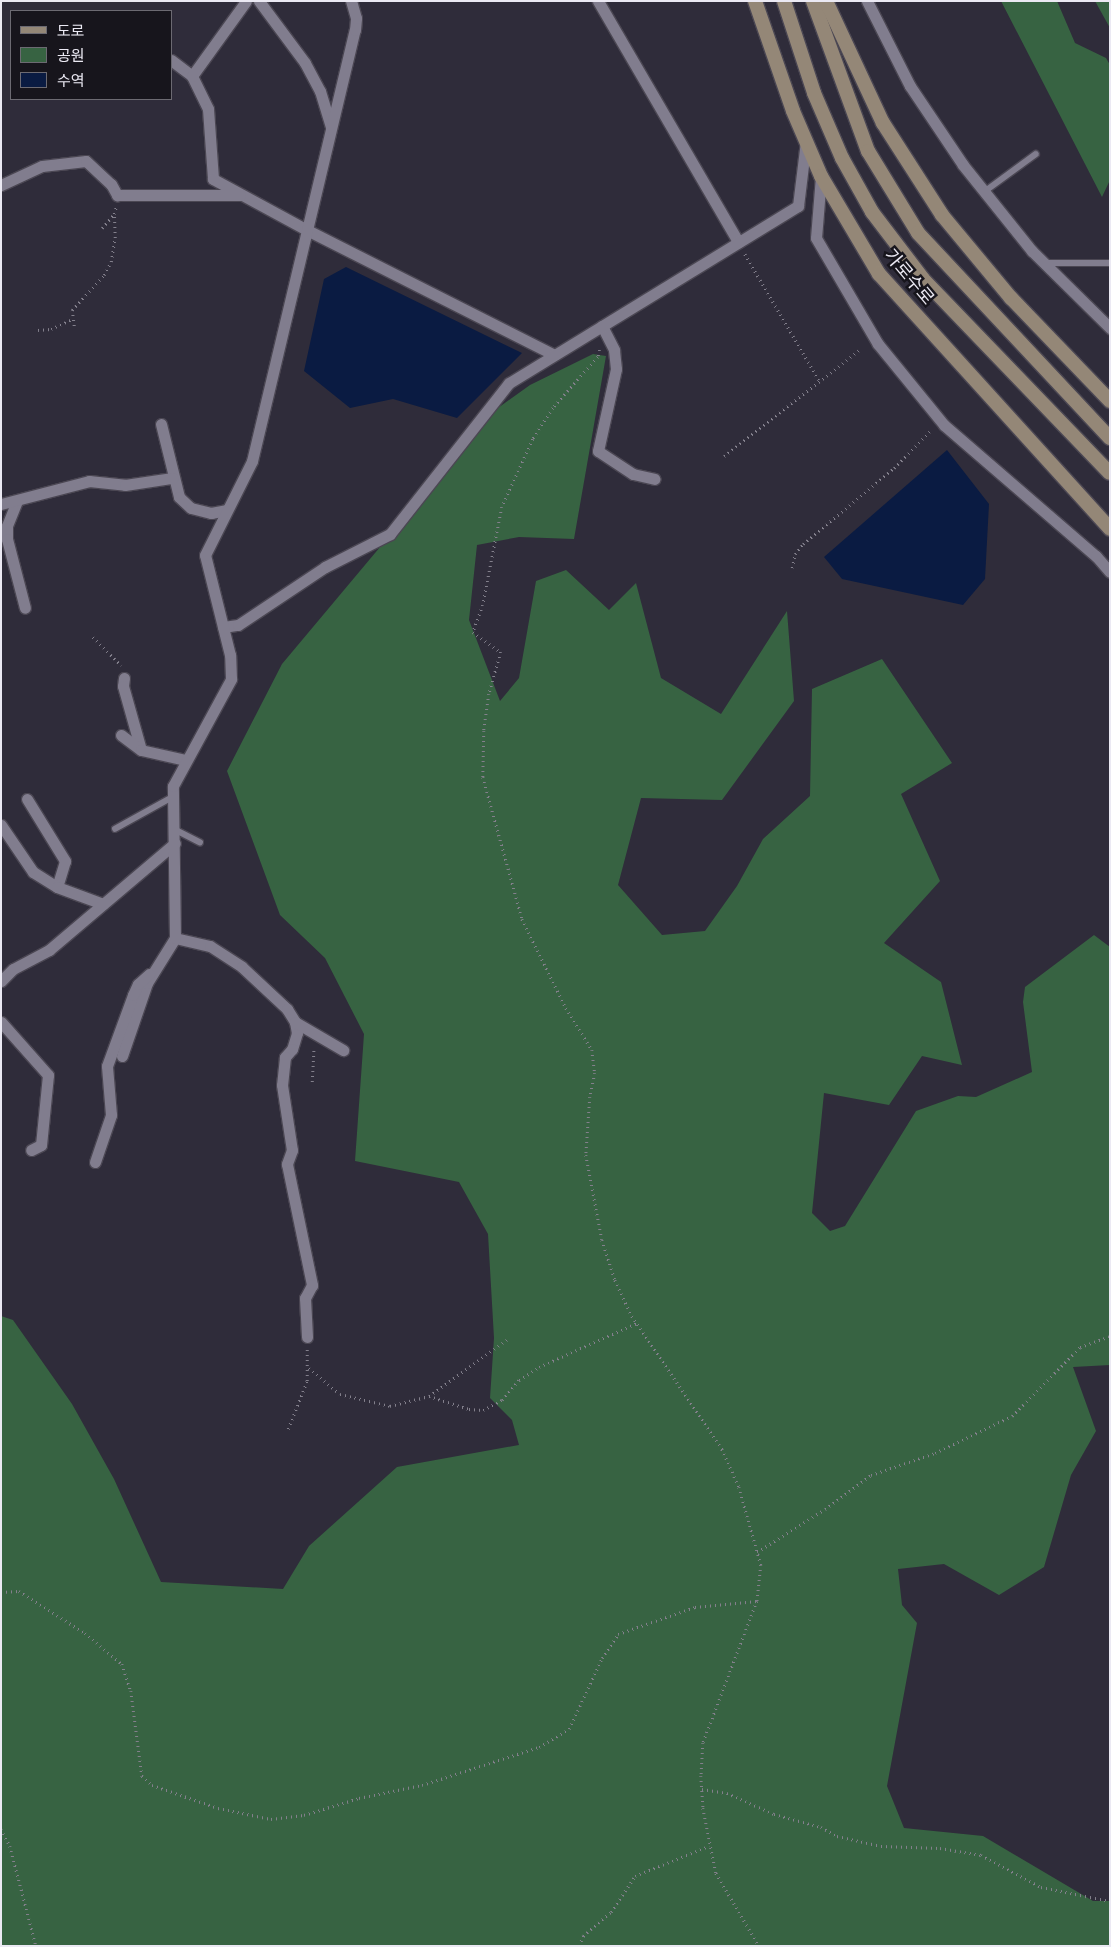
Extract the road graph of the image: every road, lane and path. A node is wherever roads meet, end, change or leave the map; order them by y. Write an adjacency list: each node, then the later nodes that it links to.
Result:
1 (246, 1): 11 (street)
2 (259, 1): 12 (street)
3 (351, 1): 12 (street)
4 (598, 1): 23 (street)
5 (755, 1): 13 (main road, 가로수로)
6 (784, 1): 39 (main road, 가로수로)
7 (813, 1): 37 (main road, 가로수로)
8 (826, 1): 34 (main road)
9 (867, 1): 17 (street)
10 (172, 61): 11 (street)
11 (192, 76): 19 (street)
12 (332, 128): 22 (street)
13 (806, 141): 15 (main road, 가로수로); 23 (street)
14 (1036, 154): 17 (lane)
15 (821, 176): 35 (street); 45 (main road, 가로수로)
16 (1, 186): 18 (street)
17 (984, 192): 24 (street)
18 (117, 195): 19 (street); 20 (path)
19 (242, 195): 22 (street)
20 (114, 214): 21 (path); 26 (path)
21 (102, 228)
22 (306, 230): 32 (street); 44 (street)
23 (738, 242): 30 (street); 33 (path)
24 (1046, 263): 25 (lane); 28 (street)
25 (1110, 263)
26 (72, 319): 27 (path); 29 (path)
27 (74, 326)
28 (1110, 328)
29 (38, 330)
30 (604, 330): 32 (street); 41 (street); 75 (path)
31 (858, 350): 33 (path)
32 (554, 355): 49 (street)
33 (819, 380): 38 (path)
34 (1110, 401)
35 (940, 421): 46 (path); 47 (street)
36 (161, 424): 40 (street)
37 (1110, 438)
38 (724, 456)
39 (1110, 473)
40 (172, 478): 42 (street); 44 (street)
41 (654, 479)
42 (17, 501): 43 (street); 48 (street)
43 (1, 504)
44 (226, 510): 49 (street)
45 (1110, 529)
46 (792, 568)
47 (1110, 572)
48 (25, 608)
49 (223, 627): 54 (street)
50 (93, 637): 51 (path)
51 (124, 678): 53 (street)
52 (121, 735): 53 (street)
53 (141, 750): 54 (street)
54 (185, 760): 55 (street)
55 (171, 798): 58 (lane); 59 (street)
56 (27, 799): 62 (street)
57 (1, 825): 62 (street)
58 (115, 829)
59 (176, 830): 60 (lane); 61 (street)
60 (200, 842)
61 (175, 843): 63 (street); 64 (street)
62 (57, 887): 63 (street)
63 (103, 904): 66 (street)
64 (175, 938): 65 (street); 68 (street)
65 (155, 971): 71 (street); 74 (street)
66 (1, 982)
67 (1, 1022): 73 (street)
68 (295, 1022): 69 (street); 77 (street)
69 (314, 1034): 70 (street); 72 (path)
70 (342, 1050)
71 (122, 1056)
72 (312, 1082)
73 (31, 1150)
74 (95, 1162)
75 (636, 1323): 80 (path); 82 (path)
76 (1110, 1336): 82 (path)
77 (307, 1337): 79 (path)
78 (508, 1338): 80 (path)
79 (309, 1368): 80 (path); 81 (path)
80 (429, 1396)
81 (288, 1429)
82 (757, 1552): 84 (path)
83 (1, 1592): 84 (path)
84 (757, 1601): 85 (path)
85 (702, 1789): 87 (path); 88 (path)
86 (1, 1829): 89 (path)
87 (710, 1846): 90 (path); 91 (path)
88 (1110, 1902)
89 (36, 1946)
90 (579, 1946)
91 (758, 1946)

